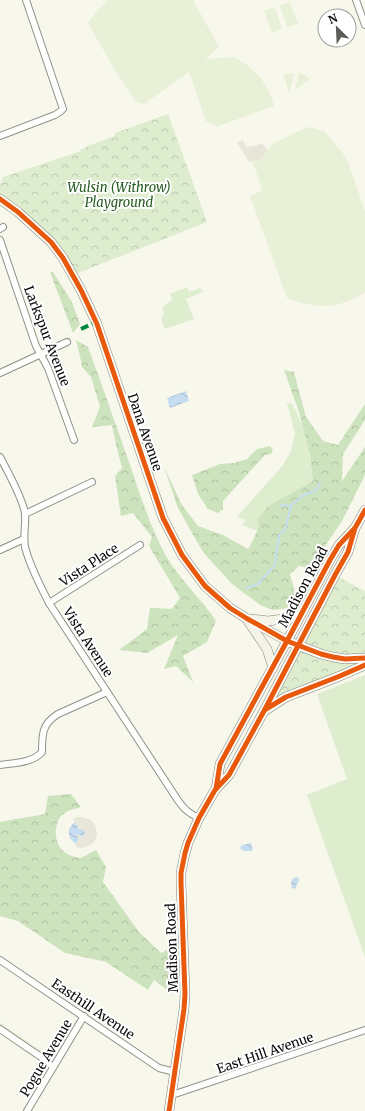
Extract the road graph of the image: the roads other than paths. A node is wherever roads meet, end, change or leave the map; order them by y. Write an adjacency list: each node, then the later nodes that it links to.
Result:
1 (26, 0): 4 (street)
2 (356, 0): 3 (street)
3 (365, 25)
4 (0, 136)
5 (0, 199): 21 (main road, Dana Avenue)
6 (0, 240): 8 (street, Larkspur Avenue)
7 (68, 342): 8 (street)
8 (41, 354): 9 (street); 10 (street, Larkspur Avenue)
9 (0, 373)
10 (74, 440)
11 (0, 457): 14 (street, Vista Avenue)
12 (92, 482): 14 (street)
13 (365, 510): 15 (main road, Madison Road)
14 (25, 514): 16 (street, Vista Avenue)
15 (355, 528): 20 (main road, Madison Road); 23 (main road, Madison Road)
16 (24, 539): 18 (street); 19 (street, Vista Avenue)
17 (140, 545): 19 (street, Vista Place)
18 (0, 550)
19 (49, 603): 27 (street, Vista Avenue)
20 (302, 613): 21 (main road); 22 (main road, Madison Road)
21 (246, 618): 22 (main road, Dana Avenue); 26 (main road)
22 (287, 641): 23 (main road, Dana Avenue); 26 (main road, Madison Road); 29 (main road)
23 (299, 645): 24 (main road, Dana Avenue); 28 (main road, Madison Road)
24 (365, 658)
25 (365, 665): 28 (main road)
26 (273, 668): 31 (main road, Madison Road)
27 (106, 692): 30 (street); 32 (street, Vista Avenue)
28 (264, 710): 29 (main road, Madison Road)
29 (254, 731): 31 (main road, Madison Road)
30 (0, 765)
31 (215, 790): 32 (main road, Madison Road)
32 (199, 818): 38 (main road, Madison Road)
33 (0, 960): 34 (street, Easthill Avenue)
34 (84, 1016): 37 (street, Pogue Avenue); 38 (street, Easthill Avenue)
35 (0, 1029): 37 (street)
36 (365, 1030): 39 (street, East Hill Avenue)
37 (53, 1067): 40 (street, Pogue Avenue)
38 (175, 1072): 39 (main road, Madison Road)
39 (172, 1096): 41 (main road, Madison Road)
40 (27, 1111)
41 (169, 1111)

